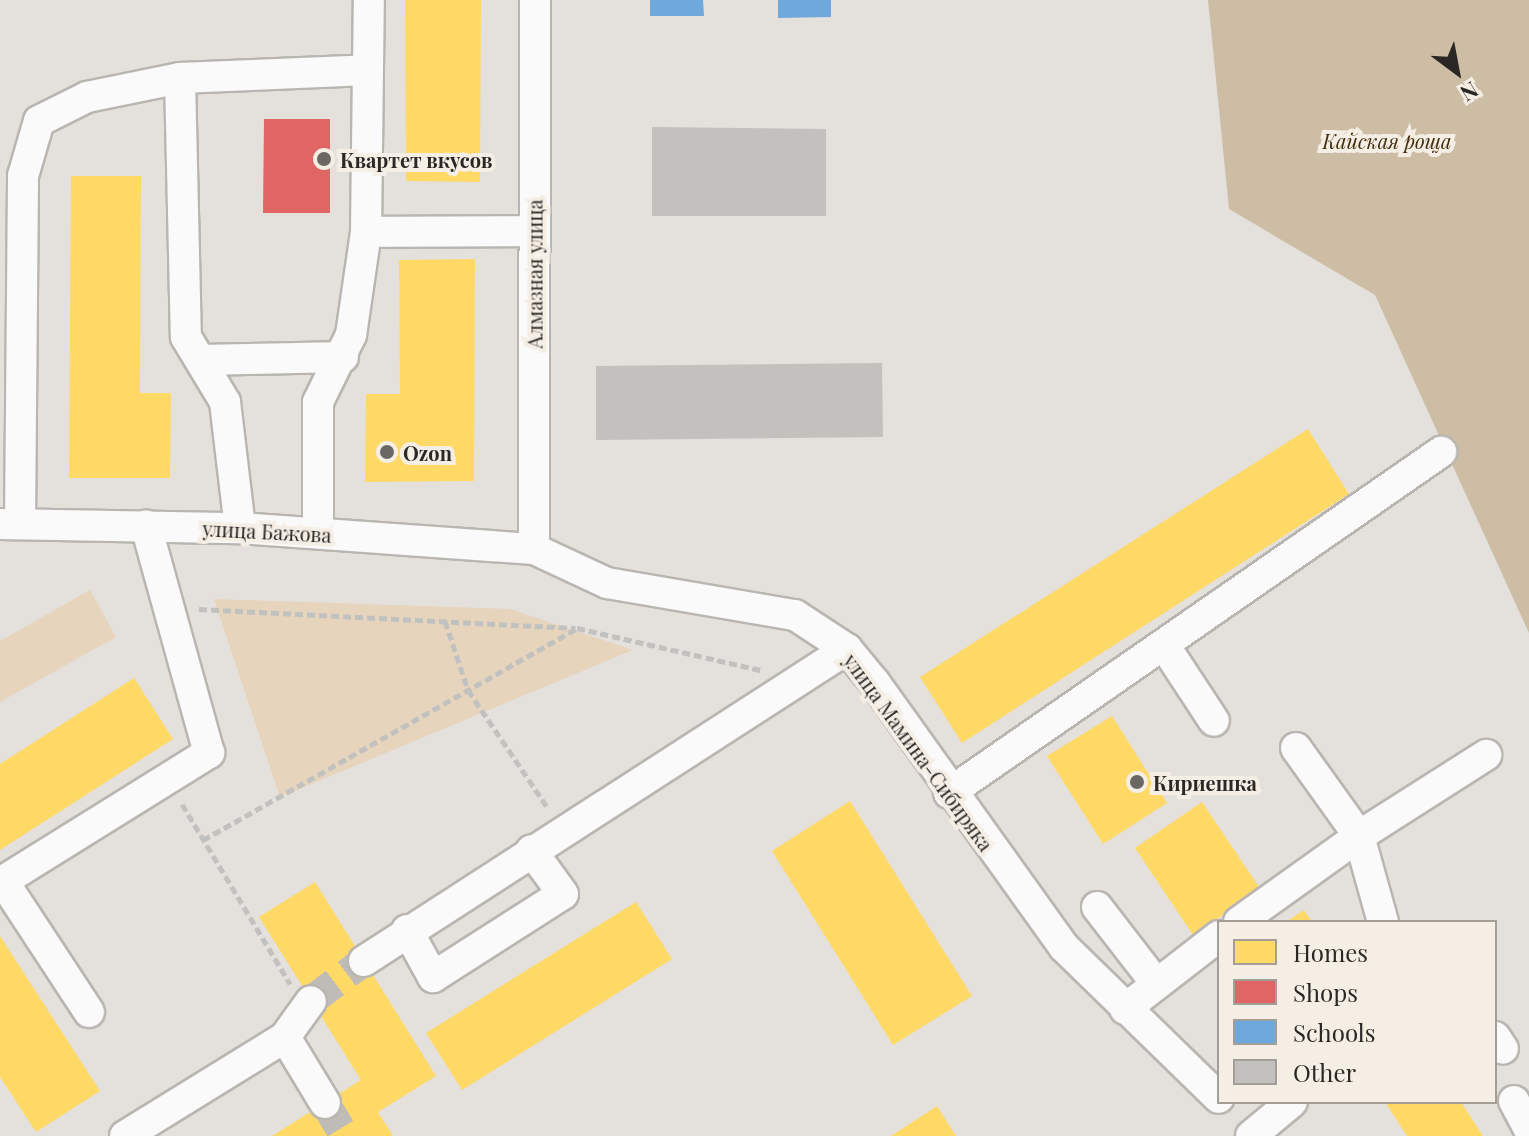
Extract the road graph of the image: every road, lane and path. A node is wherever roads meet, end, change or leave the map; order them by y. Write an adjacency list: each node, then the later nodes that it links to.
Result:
1 (369, 0): 3 (street)
2 (535, 0): 5 (street, Алмазная улица)
3 (368, 70): 4 (street); 6 (street)
4 (180, 78): 8 (street); 10 (street)
5 (535, 231): 6 (street); 14 (street, Алмазная улица)
6 (366, 232): 7 (street)
7 (343, 357): 8 (street); 13 (street)
8 (202, 360): 12 (street)
9 (1441, 452): 18 (street)
10 (10, 524): 11 (street, улица Бажова)
11 (146, 526): 12 (street, улица Бажова); 15 (street)
12 (240, 528): 13 (street, улица Бажова)
13 (318, 533): 14 (street, улица Бажова)
14 (534, 549): 19 (street, улица Мамина-Сибиряка)
15 (168, 607): 16 (path); 25 (street)
16 (445, 621): 17 (path); 21 (path)
17 (577, 628): 20 (path); 21 (path)
18 (1166, 648): 22 (street); 26 (street)
19 (847, 649): 20 (street); 26 (street, улица Мамина-Сибиряка)
20 (792, 682): 27 (street)
21 (468, 690): 27 (path); 29 (path)
22 (1214, 721)
23 (1296, 748): 28 (street)
24 (1486, 755): 28 (street)
25 (166, 779): 29 (path); 40 (street)
26 (949, 793): 39 (street, улица Мамина-Сибиряка)
27 (563, 830): 30 (street)
28 (1359, 836): 32 (street); 33 (street)
29 (203, 840): 38 (path)
30 (531, 850): 34 (street); 34 (street)
31 (1097, 907): 37 (street)
32 (1242, 920)
33 (1382, 920)
34 (407, 930): 36 (street)
35 (1217, 937): 37 (street)
36 (364, 961)
37 (1155, 982): 39 (street)
38 (308, 1004): 41 (street)
39 (1125, 1009): 42 (street, улица Мамина-Сибиряка)
40 (89, 1012)
41 (285, 1037): 44 (street); 49 (street)
42 (1217, 1096)
43 (1514, 1101): 47 (street)
44 (325, 1103)
45 (1226, 1104): 48 (street)
46 (1290, 1104): 48 (street)
47 (1529, 1129)
48 (1256, 1135)
49 (125, 1136)

